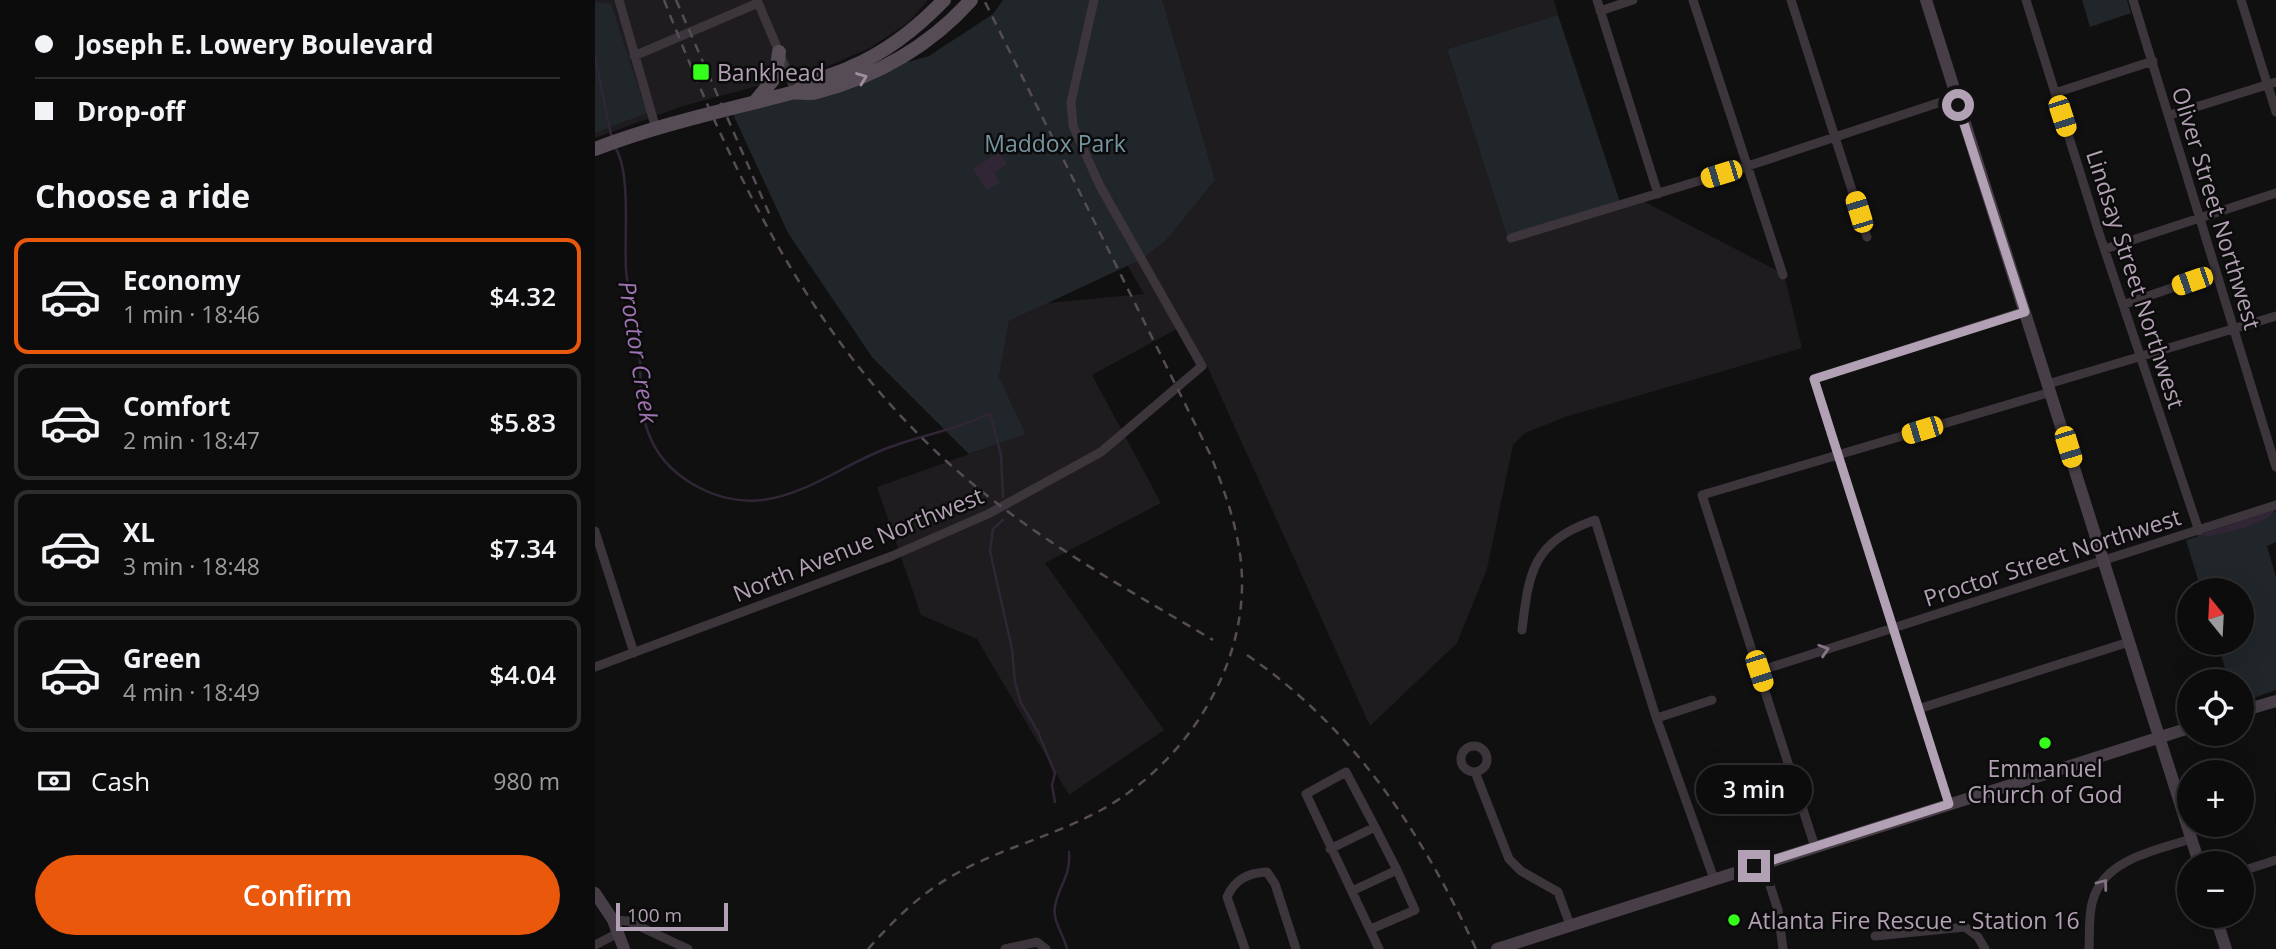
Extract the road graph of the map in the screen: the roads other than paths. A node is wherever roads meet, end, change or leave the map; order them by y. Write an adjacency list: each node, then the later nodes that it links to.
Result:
1 (619, 0): 16 (street)
2 (944, 0): 19 (main road)
3 (971, 0): 19 (main road, one-way to 3)
4 (1094, 0): 53 (street, North Avenue Northwest)
5 (1597, 0): 14 (street)
6 (1633, 0): 14 (street)
7 (1693, 0): 28 (street)
8 (1791, 0): 26 (street)
9 (1926, 0): 21 (main road)
10 (2026, 0): 20 (street, Lindsay Street Northwest)
11 (2133, 0): 17 (street, Oliver Street Northwest)
12 (2241, 0): 18 (street)
13 (758, 1): 15 (street); 16 (street)
14 (1600, 11): 30 (street)
15 (779, 52): 19 (street); 22 (main road)
16 (634, 57): 25 (street)
17 (2153, 61): 20 (street); 24 (street, Oliver Street Northwest)
18 (2272, 84): 23 (street); 24 (street)
19 (796, 92): 22 (main road)
20 (2055, 93): 34 (street, Lindsay Street Northwest)
21 (1956, 97): 26 (street); 38 (main road)
22 (754, 103): 25 (main road)
23 (2276, 112)
24 (2170, 115): 31 (street, Oliver Street Northwest)
25 (656, 129): 27 (main road)
26 (1836, 137): 28 (street); 32 (street)
27 (600, 147)
28 (1748, 166): 30 (street); 36 (street)
29 (2276, 193): 31 (street)
30 (1658, 194): 33 (street)
31 (2199, 218): 34 (street); 35 (street, Oliver Street Northwest)
32 (1867, 237)
33 (1511, 238)
34 (2105, 249): 37 (street, Lindsay Street Northwest)
35 (2215, 274): 37 (street); 40 (street, Oliver Street Northwest)
36 (1783, 275)
37 (2125, 304): 41 (street, Lindsay Street Northwest)
38 (2025, 312): 42 (main road); 44 (street)
39 (2276, 316): 40 (street)
40 (2232, 329): 41 (street); 43 (street, Oliver Street Northwest)
41 (2142, 356): 42 (street); 47 (street, Lindsay Street Northwest)
42 (2049, 388): 44 (street); 49 (main road)
43 (2272, 443): 45 (street, Oliver Street Northwest)
44 (1838, 455): 50 (street); 55 (street)
45 (2276, 467)
46 (2276, 505): 47 (street, Proctor Street Northwest)
47 (2199, 530): 49 (street, Proctor Street Northwest)
48 (595, 531): 53 (street)
49 (2104, 561): 50 (street, Proctor Street Northwest); 52 (main road)
50 (1893, 628): 55 (street, Proctor Street Northwest, one-way to 50); 59 (street)
51 (1521, 630): 60 (street)
52 (2129, 642): 59 (street); 62 (main road)
53 (633, 653): 54 (street, North Avenue Northwest)
54 (595, 667)
55 (1759, 671): 67 (street)
56 (1712, 700): 60 (street)
57 (2276, 701): 58 (main road)
58 (2254, 707)
59 (1918, 709): 64 (street)
60 (1657, 718): 74 (street)
61 (2177, 731): 62 (main road)
62 (2157, 737): 64 (main road); 66 (main road)
63 (1475, 772): 78 (street)
64 (1949, 804): 67 (main road)
65 (1375, 827): 68 (street); 68 (street); 73 (street)
66 (2191, 839): 69 (main road); 96 (street, one-way to 66)
67 (1815, 847): 71 (main road)
68 (1329, 849): 75 (street)
69 (2195, 851)
70 (2276, 860): 72 (street)
71 (1763, 864): 74 (main road); 94 (street)
72 (2254, 867)
73 (1397, 870): 75 (street); 80 (street)
74 (1714, 879): 78 (main road)
75 (1352, 891): 80 (street)
76 (595, 893): 77 (main road)
77 (613, 920): 81 (main road); 84 (street)
78 (1570, 925): 85 (main road)
79 (2219, 928): 97 (main road)
80 (1371, 929): 92 (street)
81 (618, 933): 83 (street); 86 (main road)
82 (1875, 936): 95 (street)
83 (595, 945)
84 (675, 946): 87 (street)
85 (1515, 946): 93 (main road)
86 (624, 949)
87 (688, 949)
88 (1006, 949): 89 (street)
89 (1046, 949)
90 (1245, 949): 91 (street)
91 (1296, 949)
92 (1380, 949)
93 (1497, 949)
94 (1783, 949)
95 (1985, 949)
96 (2089, 949)
97 (2226, 949)

